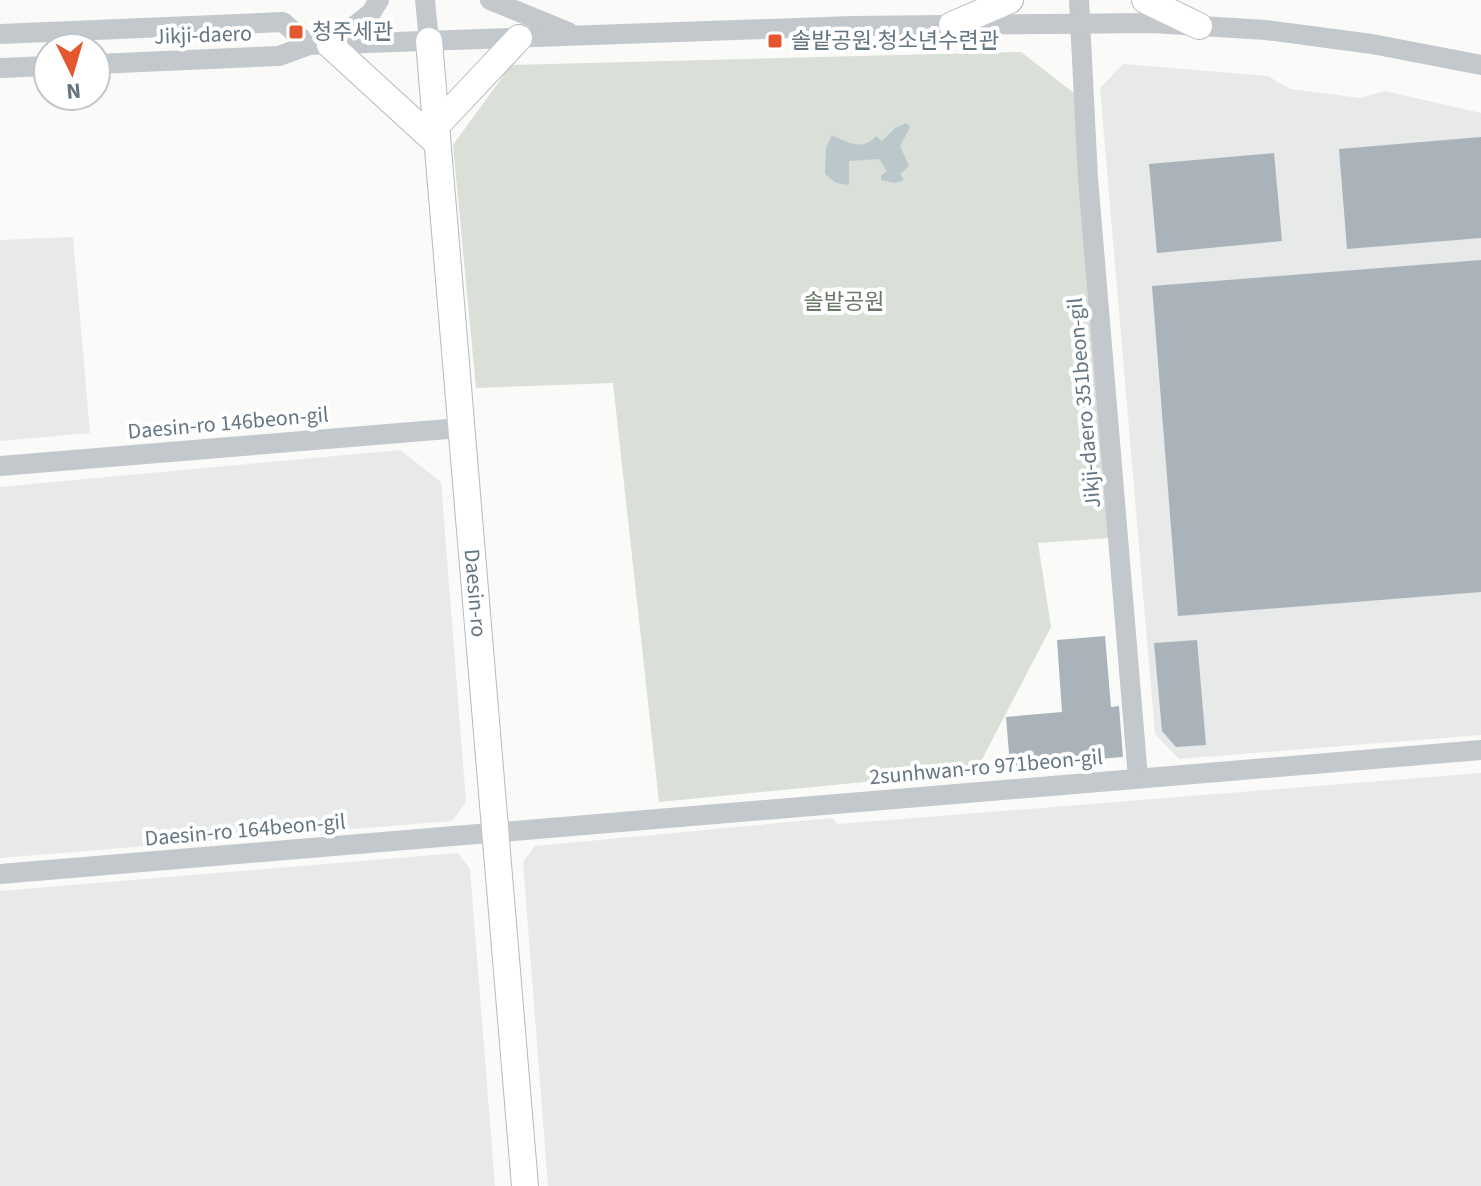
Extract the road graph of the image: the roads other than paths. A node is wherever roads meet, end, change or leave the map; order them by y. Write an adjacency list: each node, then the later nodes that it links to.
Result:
1 (379, 0): 14 (street)
2 (425, 0): 13 (street, Daesin-ro)
3 (490, 0): 11 (street)
4 (1010, 0): 8 (main road)
5 (1079, 0): 7 (street, Jikji-daero 351beon-gil)
6 (1145, 0): 9 (main road)
7 (1080, 23): 8 (street, Jikji-daero); 9 (street, Jikji-daero); 23 (street, Jikji-daero 351beon-gil)
8 (952, 25): 11 (street, Jikji-daero)
9 (1199, 26): 16 (street, Jikji-daero)
10 (0, 34): 14 (street, Jikji-daero)
11 (579, 36): 12 (street, Jikji-daero)
12 (519, 38): 13 (street, Jikji-daero); 19 (main road)
13 (429, 41): 14 (street, Jikji-daero); 19 (main road, Daesin-ro)
14 (320, 45): 15 (street, Jikji-daero); 19 (main road)
15 (112, 63)
16 (1481, 65)
17 (32, 67): 18 (street)
18 (0, 68)
19 (436, 134): 20 (main road, Daesin-ro)
20 (460, 428): 21 (street, Daesin-ro 146beon-gil); 24 (main road, Daesin-ro)
21 (0, 466)
22 (1481, 750): 23 (street, 2sunhwan-ro 971beon-gil)
23 (1138, 778): 24 (street, 2sunhwan-ro 971beon-gil)
24 (495, 833): 25 (street, Daesin-ro 164beon-gil); 26 (main road, Daesin-ro)
25 (0, 874)
26 (525, 1186)

